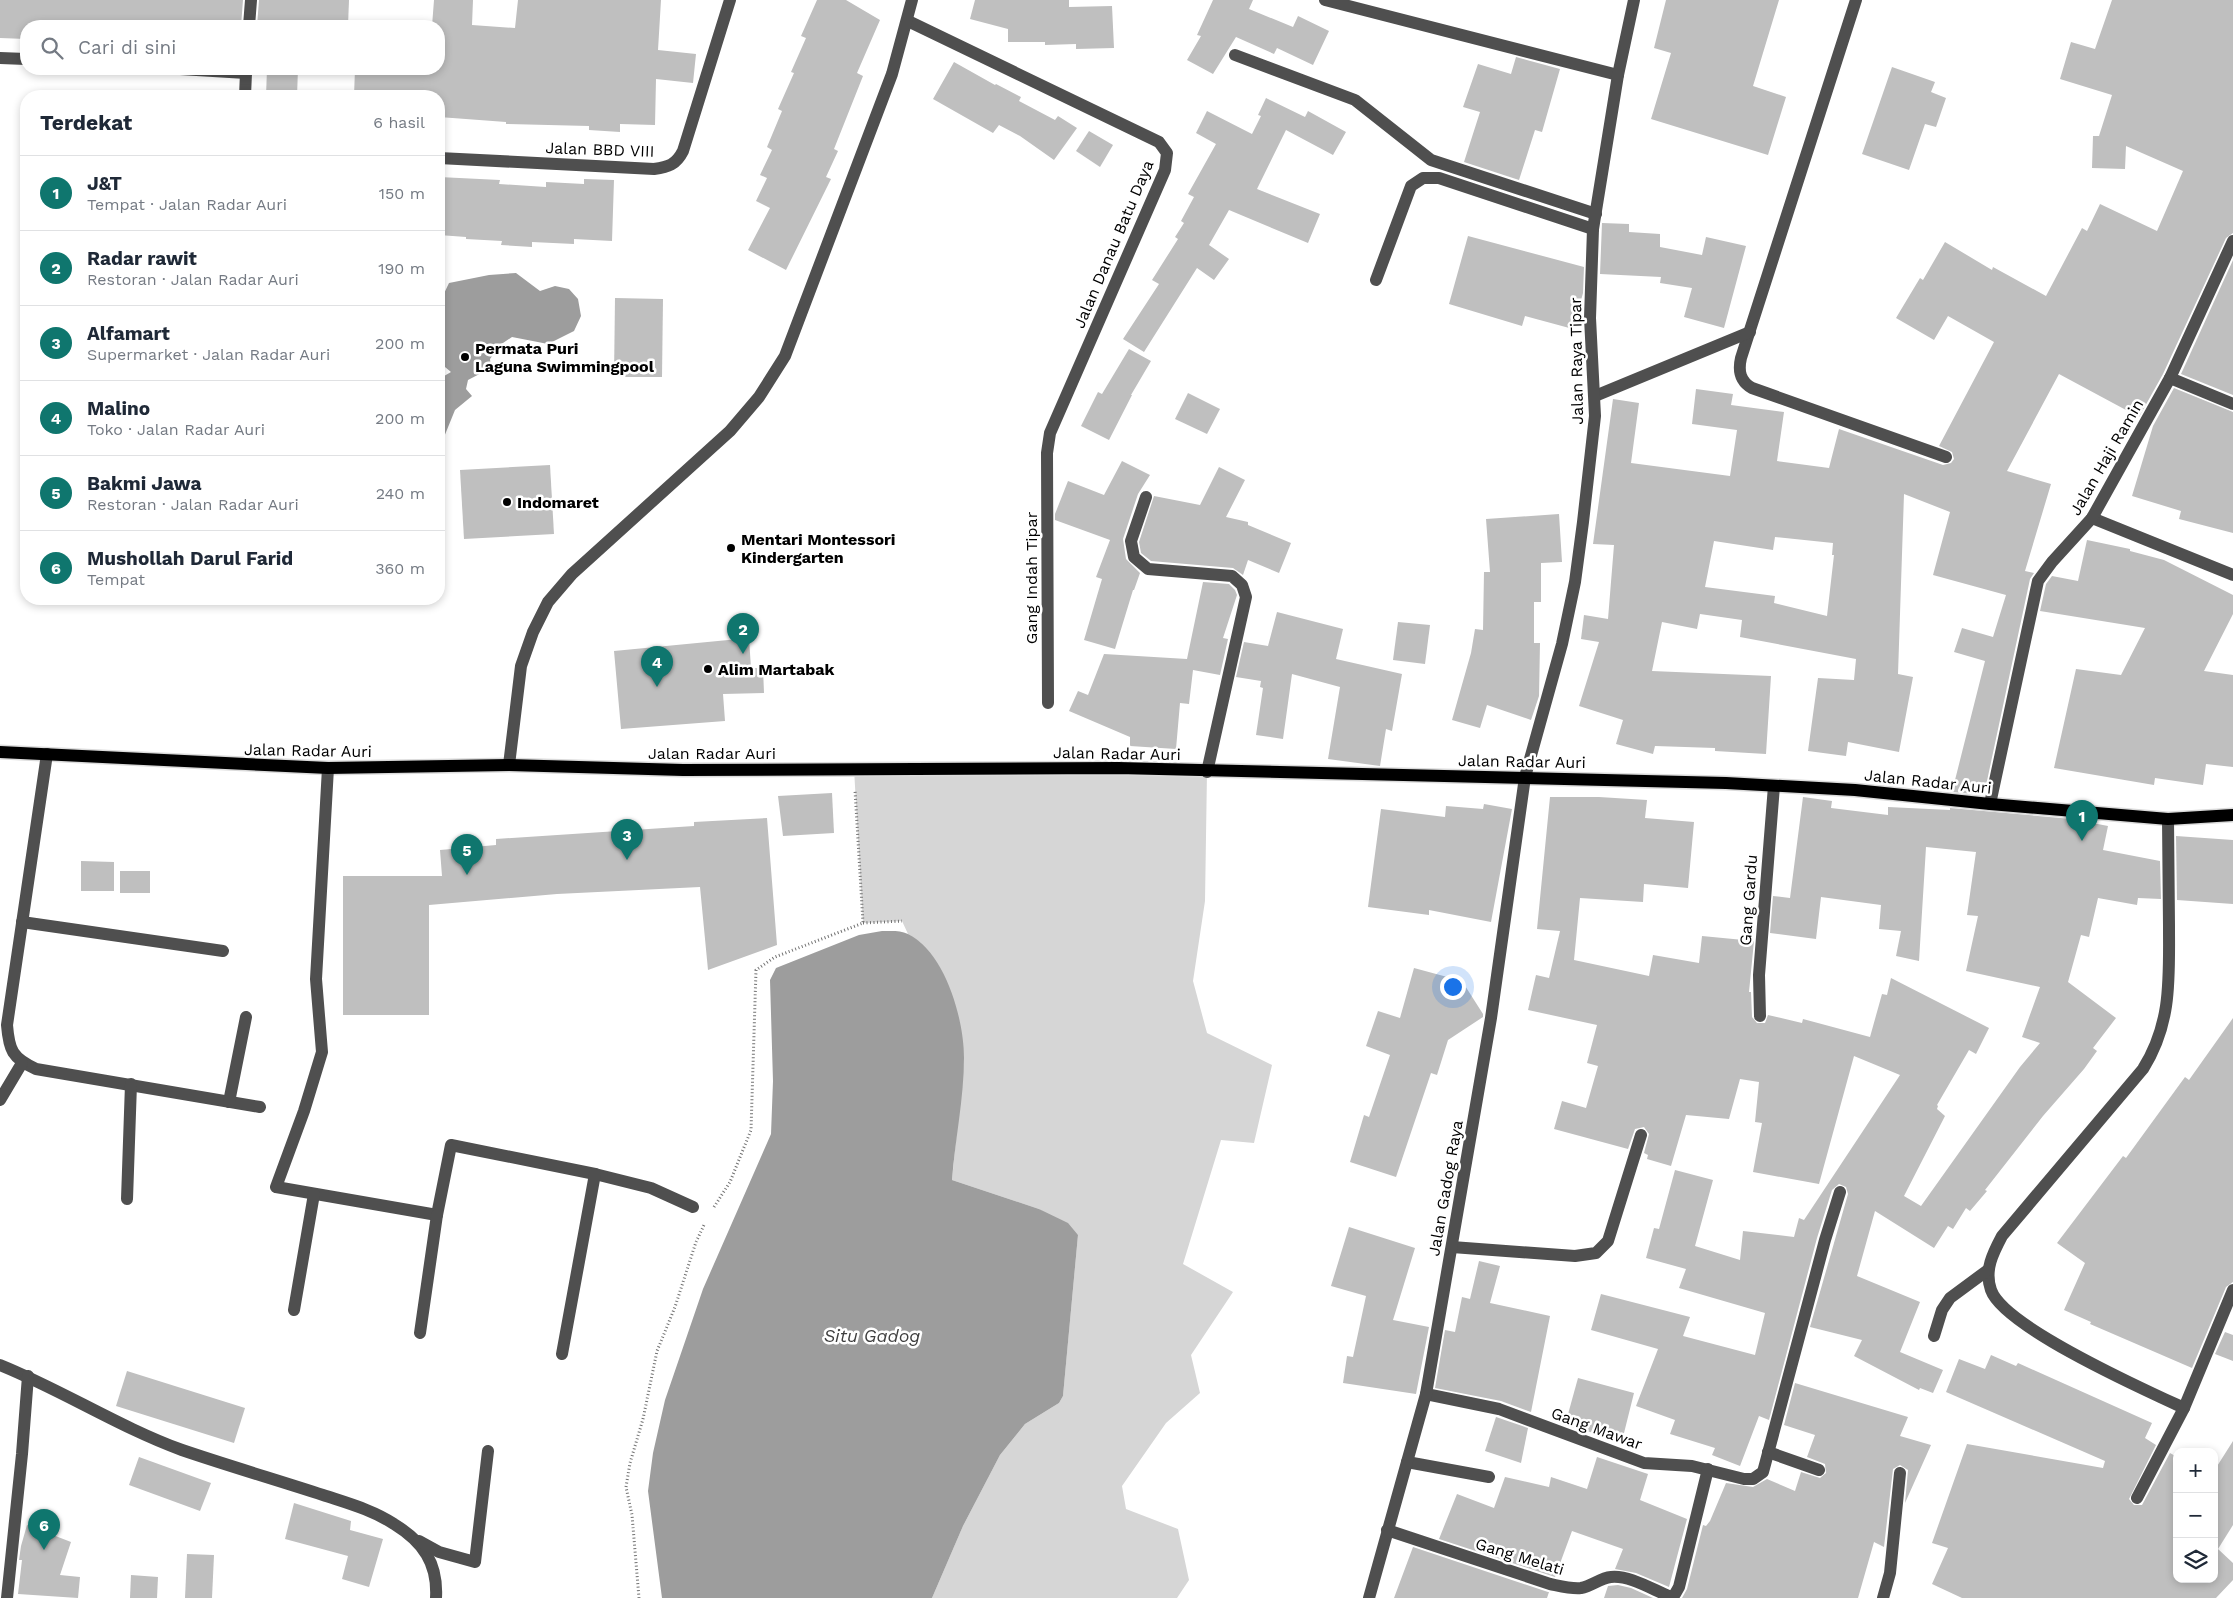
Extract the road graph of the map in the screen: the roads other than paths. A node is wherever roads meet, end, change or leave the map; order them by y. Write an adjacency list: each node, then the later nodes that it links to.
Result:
1 (251, 0): 7 (street)
2 (730, 0): 15 (street, Jalan BBD VIII)
3 (912, 0): 8 (street)
4 (1325, 0): 13 (street)
5 (1634, 0): 13 (street, Jalan Raya Tipar)
6 (1856, 0): 20 (street)
7 (249, 20)
8 (908, 21): 24 (street, Jalan Danau Batu Daya); 32 (street)
9 (1235, 55): 16 (street)
10 (0, 58): 11 (street)
11 (20, 59)
12 (247, 75): 14 (street)
13 (1618, 75): 16 (street, Jalan Raya Tipar)
14 (245, 90)
15 (445, 158)
16 (1596, 214): 17 (street, Jalan Raya Tipar)
17 (1593, 229): 19 (street); 22 (street, Jalan Raya Tipar)
18 (2233, 241): 21 (street, Jalan Haji Ramin)
19 (1376, 280)
20 (1750, 332): 22 (street); 25 (street)
21 (2170, 378): 23 (street); 27 (street, Jalan Haji Ramin)
22 (1595, 396): 35 (street, Jalan Raya Tipar)
23 (2233, 404)
24 (1047, 452): 29 (street, Gang Indah Tipar)
25 (1946, 457)
26 (1146, 497): 34 (street)
27 (2092, 518): 28 (street); 37 (street, Jalan Haji Ramin)
28 (2233, 575)
29 (1048, 703)
30 (0, 752): 31 (main road, Jalan Radar Auri)
31 (47, 754): 33 (main road, Jalan Radar Auri); 40 (street)
32 (509, 765): 33 (main road, Jalan Radar Auri); 34 (main road, Jalan Radar Auri)
33 (328, 768): 52 (street)
34 (1207, 772): 35 (main road, Jalan Radar Auri)
35 (1525, 777): 36 (main road, Jalan Radar Auri); 56 (street, Jalan Gadog Raya)
36 (1774, 786): 37 (main road, Jalan Radar Auri); 42 (street, Gang Gardu)
37 (1990, 804): 39 (main road, Jalan Radar Auri)
38 (2233, 815): 39 (main road, Jalan Radar Auri)
39 (2168, 819): 57 (street)
40 (22, 922): 41 (street); 44 (street)
41 (223, 951)
42 (1760, 1016)
43 (246, 1017): 47 (street)
44 (22, 1063): 45 (street); 46 (street)
45 (131, 1084): 47 (street); 53 (street)
46 (0, 1100)
47 (229, 1102): 48 (street)
48 (260, 1107)
49 (1641, 1135): 56 (street)
50 (595, 1174): 54 (street); 55 (street); 62 (street)
51 (1840, 1192): 68 (street)
52 (314, 1194): 55 (street); 59 (street)
53 (127, 1199)
54 (693, 1207)
55 (437, 1216): 60 (street)
56 (1452, 1247): 65 (street, Jalan Gadog Raya)
57 (1988, 1270): 61 (street); 66 (street)
58 (2233, 1290): 66 (street)
59 (294, 1310)
60 (420, 1333)
61 (1934, 1336)
62 (562, 1354)
63 (0, 1365): 64 (street)
64 (28, 1376): 76 (street); 77 (street)
65 (1426, 1394): 69 (street, Jalan Gadog Raya); 70 (street, Gang Mawar)
66 (2184, 1408): 74 (street)
67 (488, 1451): 76 (street)
68 (1768, 1452): 70 (street, Gang Mawar); 71 (street)
69 (1407, 1462): 73 (street); 75 (street, Jalan Gadog Raya)
70 (1708, 1469): 80 (street)
71 (1819, 1470)
72 (1900, 1473): 81 (street)
73 (1489, 1477)
74 (2137, 1498)
75 (1387, 1530): 79 (street, Jalan Gadog Raya); 80 (street, Gang Melati)
76 (408, 1534): 78 (street)
77 (7, 1598)
78 (436, 1598)
79 (1369, 1598)
80 (1670, 1598)
81 (1883, 1598)

